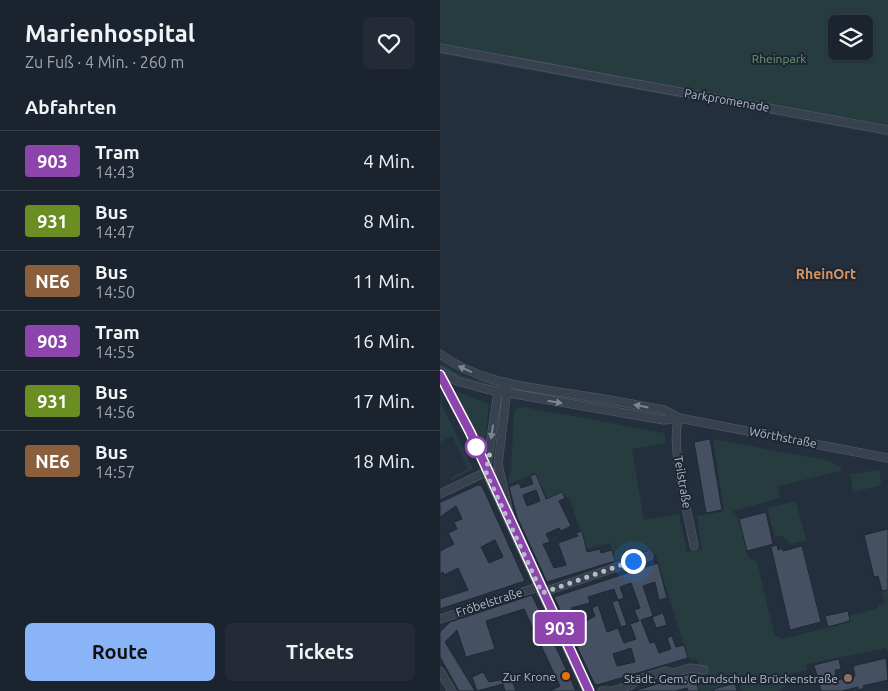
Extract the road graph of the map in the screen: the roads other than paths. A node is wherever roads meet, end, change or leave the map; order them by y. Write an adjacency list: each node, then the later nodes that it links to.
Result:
1 (440, 48): 2 (street, Parkpromenade)
2 (888, 130)
3 (440, 354): 5 (street, Wörthstraße, one-way to 3)
4 (440, 371): 6 (street, Wörthstraße)
5 (506, 382): 6 (street); 7 (street); 8 (street, Wörthstraße, one-way to 5)
6 (498, 392): 7 (street, Wörthstraße); 11 (street, one-way to 11)
7 (507, 394): 8 (street, Wörthstraße, one-way to 8); 10 (street)
8 (678, 418): 9 (street, Wörthstraße); 15 (street, Teilstraße)
9 (888, 458)
10 (498, 464): 11 (street); 13 (street)
11 (486, 472): 12 (street); 13 (street); 14 (street)
12 (440, 494)
13 (508, 508): 14 (street)
14 (511, 527): 17 (street)
15 (694, 546)
16 (649, 556): 17 (street, Fröbelstraße)
17 (540, 590): 18 (street, Fröbelstraße); 22 (street)
18 (440, 619)
19 (704, 670): 23 (street)
20 (440, 671): 21 (street)
21 (452, 691)
22 (587, 691)
23 (602, 691)

